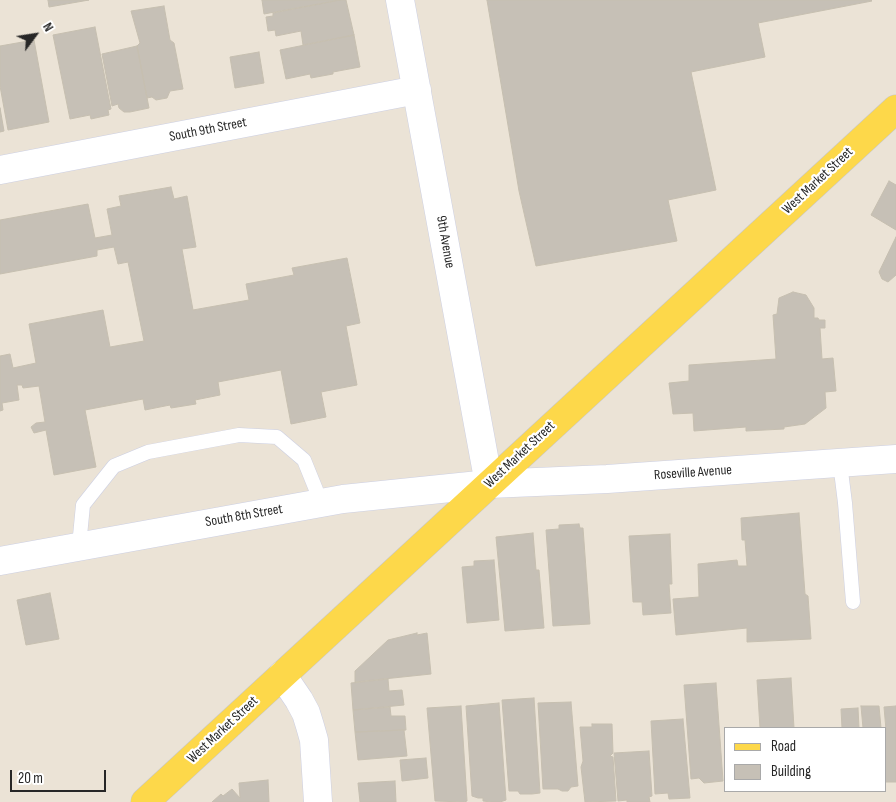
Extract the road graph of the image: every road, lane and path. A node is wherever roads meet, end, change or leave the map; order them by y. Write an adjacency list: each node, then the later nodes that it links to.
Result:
1 (400, 0): 2 (street, 9th Avenue)
2 (417, 90): 4 (street, South 9th Street); 7 (street, 9th Avenue)
3 (896, 109): 7 (main road, West Market Street)
4 (0, 170)
5 (896, 459): 6 (street, Roseville Avenue)
6 (840, 463): 7 (street, Roseville Avenue); 11 (lane)
7 (489, 484): 8 (street, South 8th Street); 12 (main road, West Market Street)
8 (321, 502): 9 (street, South 8th Street); 9 (lane)
9 (79, 546): 10 (street, South 8th Street)
10 (0, 561)
11 (853, 602)
12 (282, 675): 13 (main road, West Market Street); 14 (street)
13 (145, 802)
14 (318, 802)

